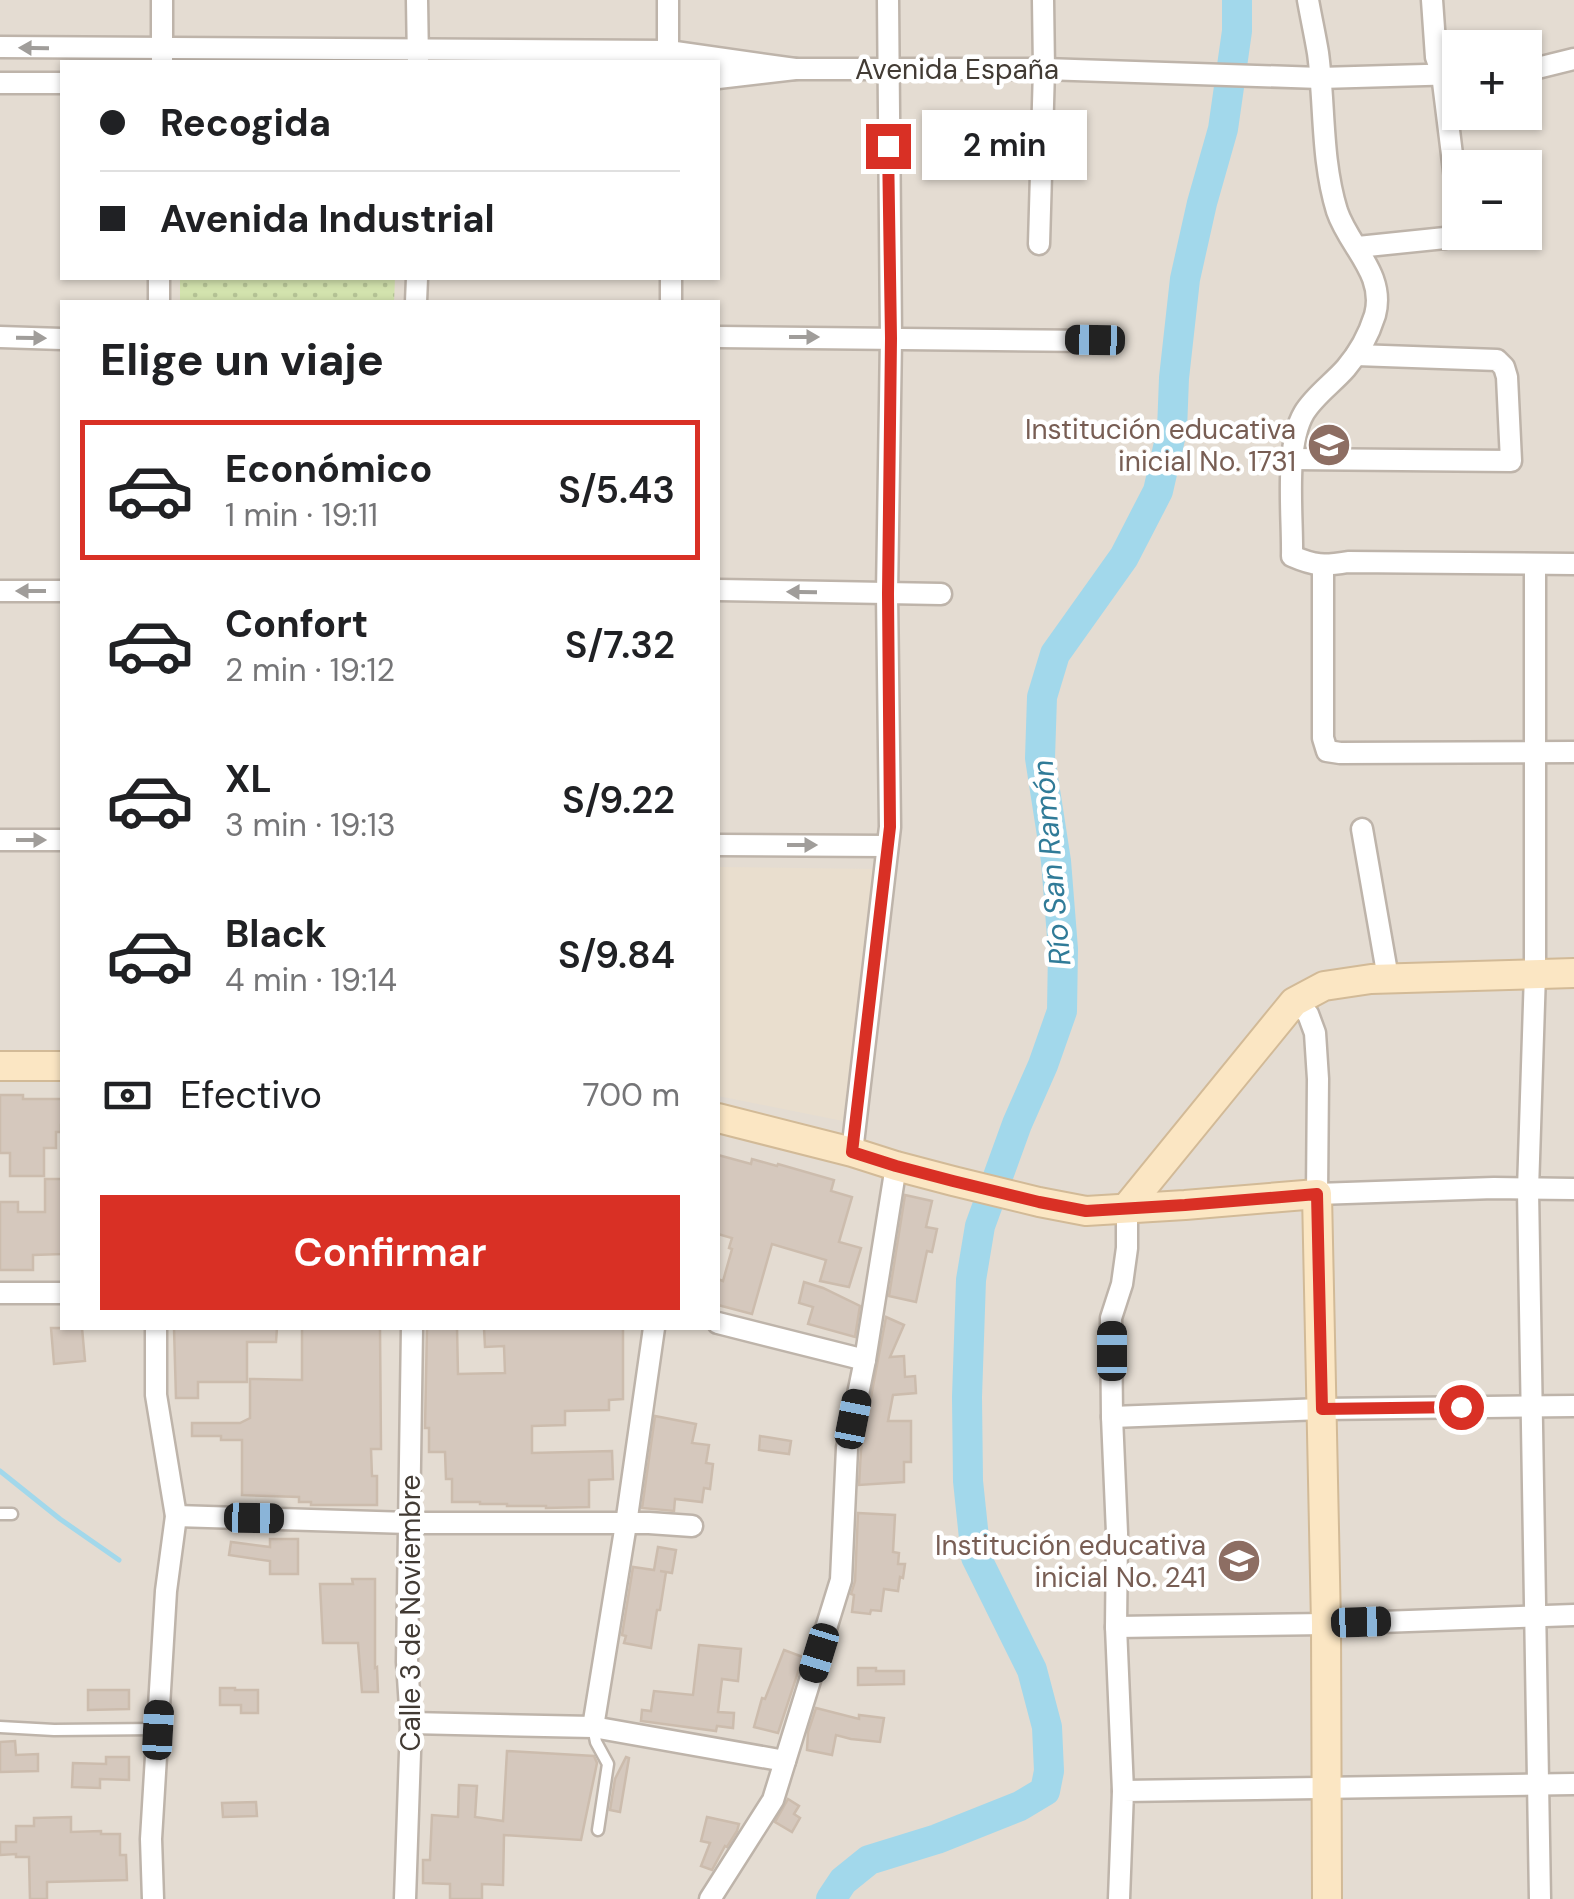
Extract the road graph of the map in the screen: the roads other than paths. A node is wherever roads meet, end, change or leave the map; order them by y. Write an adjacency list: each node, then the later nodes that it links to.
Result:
1 (162, 0): 9 (street)
2 (417, 0): 10 (street)
3 (668, 0): 11 (street)
4 (888, 0): 19 (street)
5 (1044, 0): 18 (street)
6 (1308, 0): 22 (street)
7 (1432, 0): 15 (street)
8 (0, 47): 9 (street, one-way to 8)
9 (162, 56): 10 (street)
10 (418, 56): 11 (street)
11 (668, 57): 12 (street)
12 (700, 60)
13 (1574, 60): 16 (street)
14 (720, 62): 17 (street)
15 (1442, 64)
16 (1542, 67)
17 (795, 69): 19 (street, Avenida España); 21 (street, Avenida España)
18 (1044, 69): 19 (street, Avenida España); 22 (street, Avenida España); 26 (street)
19 (887, 70): 31 (street)
20 (1442, 74): 22 (street, Avenida España)
21 (720, 78)
22 (1320, 78): 27 (street)
23 (0, 83): 24 (street)
24 (60, 83)
25 (1454, 130): 27 (street)
26 (1040, 244)
27 (1358, 247): 33 (street)
28 (0, 337): 30 (street, one-way to 30)
29 (720, 337): 31 (street, one-way to 31)
30 (60, 338)
31 (891, 338): 32 (street); 41 (street)
32 (1095, 340)
33 (1356, 355): 34 (street); 34 (street)
34 (1292, 459): 37 (street)
35 (1574, 564): 36 (street)
36 (1536, 565): 37 (street); 43 (street)
37 (1322, 566): 43 (street)
38 (720, 590): 41 (street, one-way to 38)
39 (0, 591): 40 (street, one-way to 39)
40 (60, 591)
41 (888, 594): 42 (street); 49 (street)
42 (941, 594)
43 (1534, 752): 44 (street); 51 (street)
44 (1574, 752)
45 (1362, 829): 52 (street)
46 (0, 840): 47 (street, one-way to 47)
47 (60, 840)
48 (720, 845): 49 (street, one-way to 49)
49 (887, 846): 57 (street)
50 (1574, 973): 51 (main road)
51 (1535, 974): 52 (main road); 60 (street)
52 (1388, 978): 53 (main road)
53 (1294, 1002): 61 (street); 62 (main road)
54 (0, 1066): 55 (main road)
55 (60, 1066)
56 (720, 1119): 57 (main road)
57 (852, 1152): 58 (main road)
58 (896, 1166): 62 (main road); 69 (street)
59 (1574, 1189): 60 (street)
60 (1528, 1190): 61 (street); 70 (street)
61 (1317, 1194): 62 (main road); 72 (main road)
62 (1127, 1207): 73 (street)
63 (0, 1293): 64 (street)
64 (60, 1294)
65 (720, 1324): 69 (street)
66 (156, 1330): 74 (street)
67 (412, 1330): 75 (street, Calle 3 de Noviembre)
68 (654, 1330): 76 (street)
69 (865, 1360): 86 (street)
70 (1530, 1406): 71 (street); 72 (street); 79 (street)
71 (1574, 1406)
72 (1322, 1409): 73 (street); 80 (main road)
73 (1112, 1417): 81 (street)
74 (176, 1516): 75 (street); 85 (street)
75 (409, 1522): 76 (street); 82 (street, Calle 3 de Noviembre)
76 (626, 1524): 77 (street); 84 (street)
77 (692, 1526)
78 (1574, 1615): 79 (street)
79 (1535, 1616): 80 (street); 88 (street)
80 (1326, 1624): 81 (street); 89 (main road)
81 (1116, 1627): 90 (street)
82 (410, 1724): 84 (street); 93 (street, Calle 3 de Noviembre)
83 (0, 1727): 85 (lane)
84 (592, 1727): 86 (street); 91 (lane)
85 (158, 1730): 92 (street)
86 (785, 1761): 94 (street)
87 (1574, 1784): 88 (street)
88 (1537, 1785): 89 (street); 97 (street)
89 (1328, 1789): 90 (street); 96 (main road)
90 (1122, 1791): 95 (street)
91 (598, 1830)
92 (153, 1899)
93 (405, 1899)
94 (710, 1899)
95 (1119, 1899)
96 (1327, 1899)
97 (1540, 1899)

